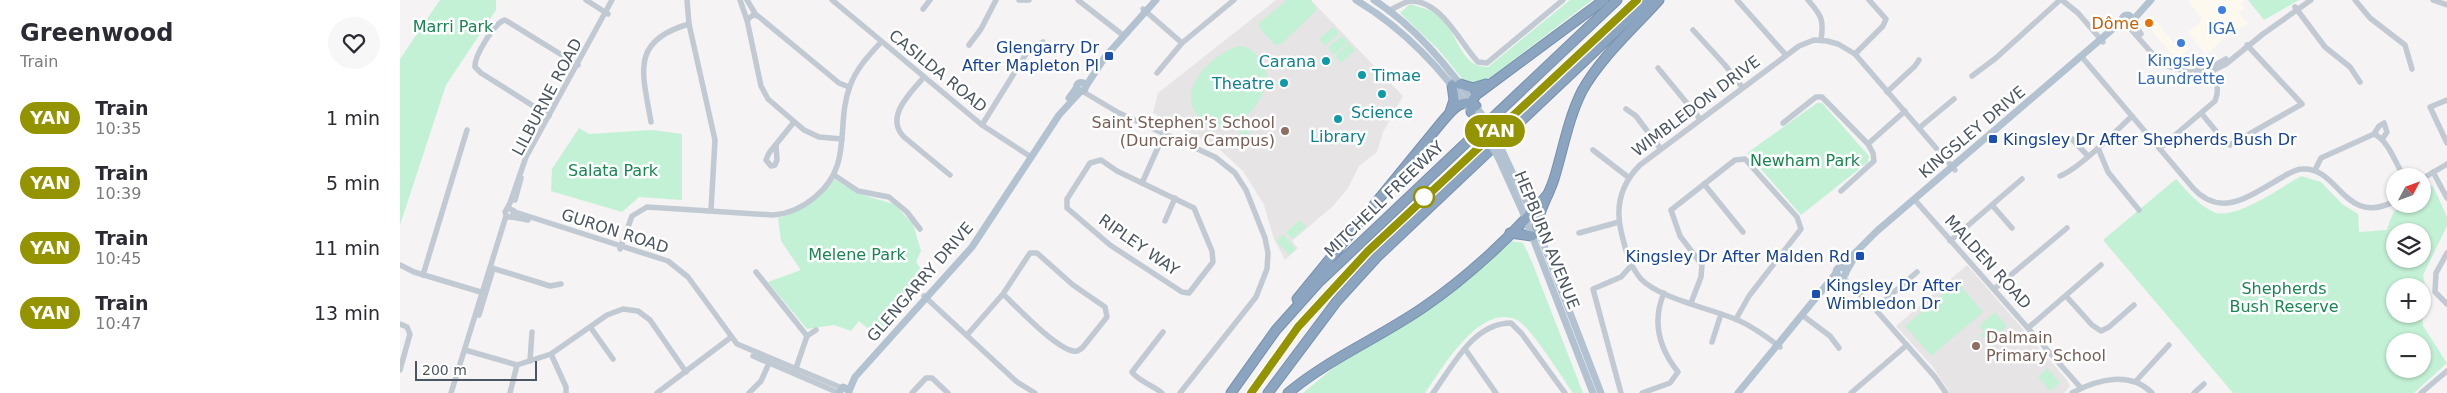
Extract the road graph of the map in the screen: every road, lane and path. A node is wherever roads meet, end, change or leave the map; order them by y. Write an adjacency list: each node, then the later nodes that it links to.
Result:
1 (586, 0): 40 (street)
2 (612, 0): 40 (street, LILBURNE ROAD)
3 (616, 0): 40 (street, LILBURNE ROAD)
4 (687, 0): 45 (street)
5 (740, 0): 43 (street)
6 (746, 0): 41 (street)
7 (930, 0): 37 (street)
8 (996, 0): 54 (street)
9 (1019, 0): 10 (street)
10 (1029, 0)
11 (1078, 0): 47 (street)
12 (1151, 0): 38 (main road, GLENGARRY DRIVE)
13 (1156, 0): 38 (main road, GLENGARRY DRIVE)
14 (1234, 0): 52 (street)
15 (1356, 0): 68 (main road, HEPBURN AVENUE)
16 (1374, 0): 39 (main road, HEPBURN AVENUE)
17 (1563, 0): 35 (street)
18 (1604, 0): 66 (highway)
19 (1618, 0): 166 (highway, MITCHELL FREEWAY)
20 (1649, 0): 206 (highway)
21 (1659, 0): 116 (highway)
22 (1737, 0): 56 (street)
23 (1808, 0): 48 (street)
24 (1869, 0): 55 (street)
25 (2061, 0): 49 (street); 64 (street)
26 (2146, 0): 44 (main road, KINGSLEY DRIVE)
27 (2151, 0): 44 (main road, KINGSLEY DRIVE)
28 (2304, 0): 36 (street)
29 (2311, 0): 36 (street)
30 (2355, 0): 62 (street)
31 (2434, 0): 34 (street)
32 (2443, 0): 34 (street)
33 (835, 1): 50 (street, CASILDA ROAD)
34 (2447, 4)
35 (1404, 5): 39 (street); 42 (street)
36 (2295, 8): 53 (street); 67 (street)
37 (923, 9)
38 (1145, 10): 47 (main road, GLENGARRY DRIVE); 52 (street)
39 (1388, 11): 42 (main road, HEPBURN AVENUE)
40 (606, 13): 59 (street, LILBURNE ROAD)
41 (756, 15): 43 (street); 69 (street)
42 (1398, 18): 68 (main road, HEPBURN AVENUE)
43 (747, 20): 84 (street)
44 (2128, 21): 49 (main road, KINGSLEY DRIVE); 61 (street)
45 (689, 24): 83 (street); 122 (street)
46 (1693, 30): 71 (street)
47 (1122, 35): 70 (main road, GLENGARRY DRIVE)
48 (1821, 40): 55 (street); 56 (street, WIMBLEDON DRIVE)
49 (2102, 40): 57 (main road, KINGSLEY DRIVE)
50 (881, 42): 65 (street, CASILDA ROAD); 69 (street)
51 (1043, 42): 86 (street)
52 (1182, 43): 63 (street)
53 (2246, 45): 61 (street); 79 (street)
54 (969, 46)
55 (1855, 54): 72 (street)
56 (1786, 55): 71 (street, WIMBLEDON DRIVE)
57 (2081, 58): 81 (street); 105 (main road, KINGSLEY DRIVE)
58 (1918, 60): 72 (street)
59 (578, 65): 80 (street, LILBURNE ROAD); 80 (street)
60 (1658, 68): 82 (street)
61 (2212, 69): 79 (street)
62 (2412, 69)
63 (1157, 73)
64 (1972, 76)
65 (924, 77): 86 (street, CASILDA ROAD); 109 (street)
66 (1495, 80): 68 (highway); 75 (highway)
67 (2360, 82)
68 (1456, 84): 75 (main road, HEPBURN AVENUE); 78 (highway)
69 (849, 87): 93 (street)
70 (1082, 87): 89 (street); 102 (main road, GLENGARRY DRIVE)
71 (1742, 87): 82 (street, WIMBLEDON DRIVE)
72 (1887, 92): 77 (street)
73 (1954, 99): 87 (street)
74 (2447, 100): 94 (street)
75 (1471, 105): 78 (highway); 125 (main road, HEPBURN AVENUE, bridge)
76 (1626, 109): 97 (street)
77 (1905, 112): 87 (street); 95 (street)
78 (1449, 114): 166 (highway)
79 (2202, 114): 99 (street)
80 (550, 116): 124 (street, LILBURNE ROAD)
81 (2132, 116): 98 (street); 99 (street)
82 (1700, 119): 97 (street, WIMBLEDON DRIVE)
83 (651, 122)
84 (794, 122): 93 (street); 96 (street)
85 (1783, 123): 95 (street)
86 (982, 125): 102 (street, CASILDA ROAD)
87 (1919, 128): 105 (street)
88 (467, 130): 146 (street)
89 (1164, 134): 113 (street); 204 (street)
90 (2374, 134): 91 (street); 91 (street); 106 (street)
91 (2383, 138): 104 (street)
92 (2072, 139): 101 (street)
93 (842, 140): 108 (street)
94 (2447, 143)
95 (1868, 144): 115 (street)
96 (776, 145)
97 (1660, 148): 111 (street, WIMBLEDON DRIVE)
98 (2098, 148): 101 (street); 123 (street)
99 (2160, 148): 106 (street)
100 (1593, 150): 111 (street)
101 (2087, 155): 110 (street)
102 (1030, 156): 153 (main road, GLENGARRY DRIVE)
103 (2447, 164): 107 (street)
104 (2399, 168)
105 (1954, 169): 119 (main road, KINGSLEY DRIVE)
106 (2315, 170): 120 (street)
107 (2433, 172): 118 (street)
108 (834, 175): 122 (street); 131 (street)
109 (950, 175)
110 (2060, 176)
111 (1628, 177): 127 (street, WIMBLEDON DRIVE)
112 (2022, 179): 121 (street)
113 (1142, 183): 117 (street, RIPLEY WAY); 117 (street, RIPLEY WAY)
114 (1704, 184): 132 (street); 154 (street); 160 (street)
115 (1841, 191)
116 (1548, 194): 125 (highway); 128 (highway)
117 (1175, 198): 126 (street)
118 (2447, 198)
119 (1915, 201): 136 (street, MALDEN ROAD); 145 (main road, KINGSLEY DRIVE)
120 (2386, 204)
121 (1992, 205): 129 (street); 136 (street)
122 (711, 210): 137 (street)
123 (2139, 210)
124 (511, 213): 137 (street, GURON ROAD); 142 (street, LILBURNE ROAD)
125 (1528, 216): 128 (main road, HEPBURN AVENUE); 133 (highway); 135 (main road, HEPBURN AVENUE)
126 (1165, 221)
127 (1619, 222): 134 (street); 141 (street, WIMBLEDON DRIVE)
128 (1537, 226): 161 (main road, HEPBURN AVENUE)
129 (2012, 228)
130 (2067, 228): 148 (street)
131 (920, 230)
132 (1743, 232)
133 (1510, 233): 135 (highway); 207 (highway)
134 (1579, 233)
135 (1532, 236): 179 (main road, HEPBURN AVENUE)
136 (1950, 241): 148 (street, MALDEN ROAD)
137 (621, 247): 171 (street, GURON ROAD)
138 (2447, 253): 155 (street)
139 (400, 265): 146 (street)
140 (2101, 265): 152 (street)
141 (1631, 266): 150 (street, WIMBLEDON DRIVE); 213 (street)
142 (491, 268): 147 (street); 149 (street, LILBURNE ROAD)
143 (756, 272): 170 (street)
144 (1917, 272): 157 (street)
145 (1842, 273): 157 (street); 159 (main road, KINGSLEY DRIVE)
146 (422, 275): 149 (street)
147 (561, 284)
148 (1994, 289): 164 (street, MALDEN ROAD)
149 (484, 293): 178 (street, LILBURNE ROAD)
150 (1664, 293): 154 (street, WIMBLEDON DRIVE); 214 (street)
151 (1003, 294): 151 (street); 169 (street)
152 (2066, 296): 156 (street); 164 (street)
153 (925, 297): 169 (street); 193 (main road, GLENGARRY DRIVE)
154 (1691, 303): 158 (street, WIMBLEDON DRIVE)
155 (2447, 304)
156 (2134, 305)
157 (1875, 309): 173 (street)
158 (1721, 314): 160 (street, WIMBLEDON DRIVE); 172 (street)
159 (1804, 316): 175 (main road, KINGSLEY DRIVE); 176 (street)
160 (1736, 320): 175 (street, WIMBLEDON DRIVE)
161 (1574, 323): 179 (main road); 212 (main road, HEPBURN AVENUE)
162 (400, 324): 185 (street)
163 (591, 328): 180 (street); 181 (street); 188 (street)
164 (2028, 328): 192 (street, MALDEN ROAD)
165 (816, 330): 170 (street)
166 (1276, 330): 205 (highway, MITCHELL FREEWAY)
167 (532, 332): 182 (street)
168 (1163, 332): 203 (street)
169 (967, 335): 202 (street)
170 (807, 336): 186 (street)
171 (729, 339): 183 (street, GURON ROAD); 188 (street)
172 (1712, 342)
173 (1906, 344): 217 (street); 218 (street)
174 (2169, 345): 190 (street)
175 (1779, 346): 215 (main road, KINGSLEY DRIVE); 216 (main road, KINGSLEY DRIVE)
176 (1839, 348)
177 (1465, 349): 208 (street); 209 (street); 210 (street)
178 (467, 350): 184 (street); 195 (street, LILBURNE ROAD); 196 (street, LILBURNE ROAD)
179 (1576, 351): 211 (main road, HEPBURN AVENUE)
180 (551, 354): 182 (street); 198 (street)
181 (613, 359)
182 (530, 361): 184 (street)
183 (770, 362): 186 (street, GURON ROAD); 199 (street)
184 (517, 365): 197 (street)
185 (400, 370)
186 (795, 371): 193 (street, GURON ROAD)
187 (2447, 371): 222 (street)
188 (686, 372): 194 (street)
189 (2447, 376): 223 (street)
190 (2136, 380): 192 (street); 220 (street)
191 (2204, 384): 221 (street)
192 (2081, 388): 219 (street)
193 (844, 391)
194 (662, 392)
195 (451, 393)
196 (455, 393)
197 (510, 393)
198 (566, 393)
199 (749, 393)
200 (912, 393): 201 (street)
201 (948, 393)
202 (1035, 393)
203 (1162, 393)
204 (1180, 393)
205 (1231, 393)
206 (1268, 393)
207 (1288, 393)
208 (1434, 393)
209 (1496, 393)
210 (1565, 393)
211 (1593, 393)
212 (1601, 393)
213 (1621, 393)
214 (1642, 393)
215 (1738, 393)
216 (1743, 393)
217 (1851, 393)
218 (1946, 393)
219 (2072, 393)
220 (2152, 393)
221 (2194, 393)
222 (2421, 393)
223 (2427, 393)

